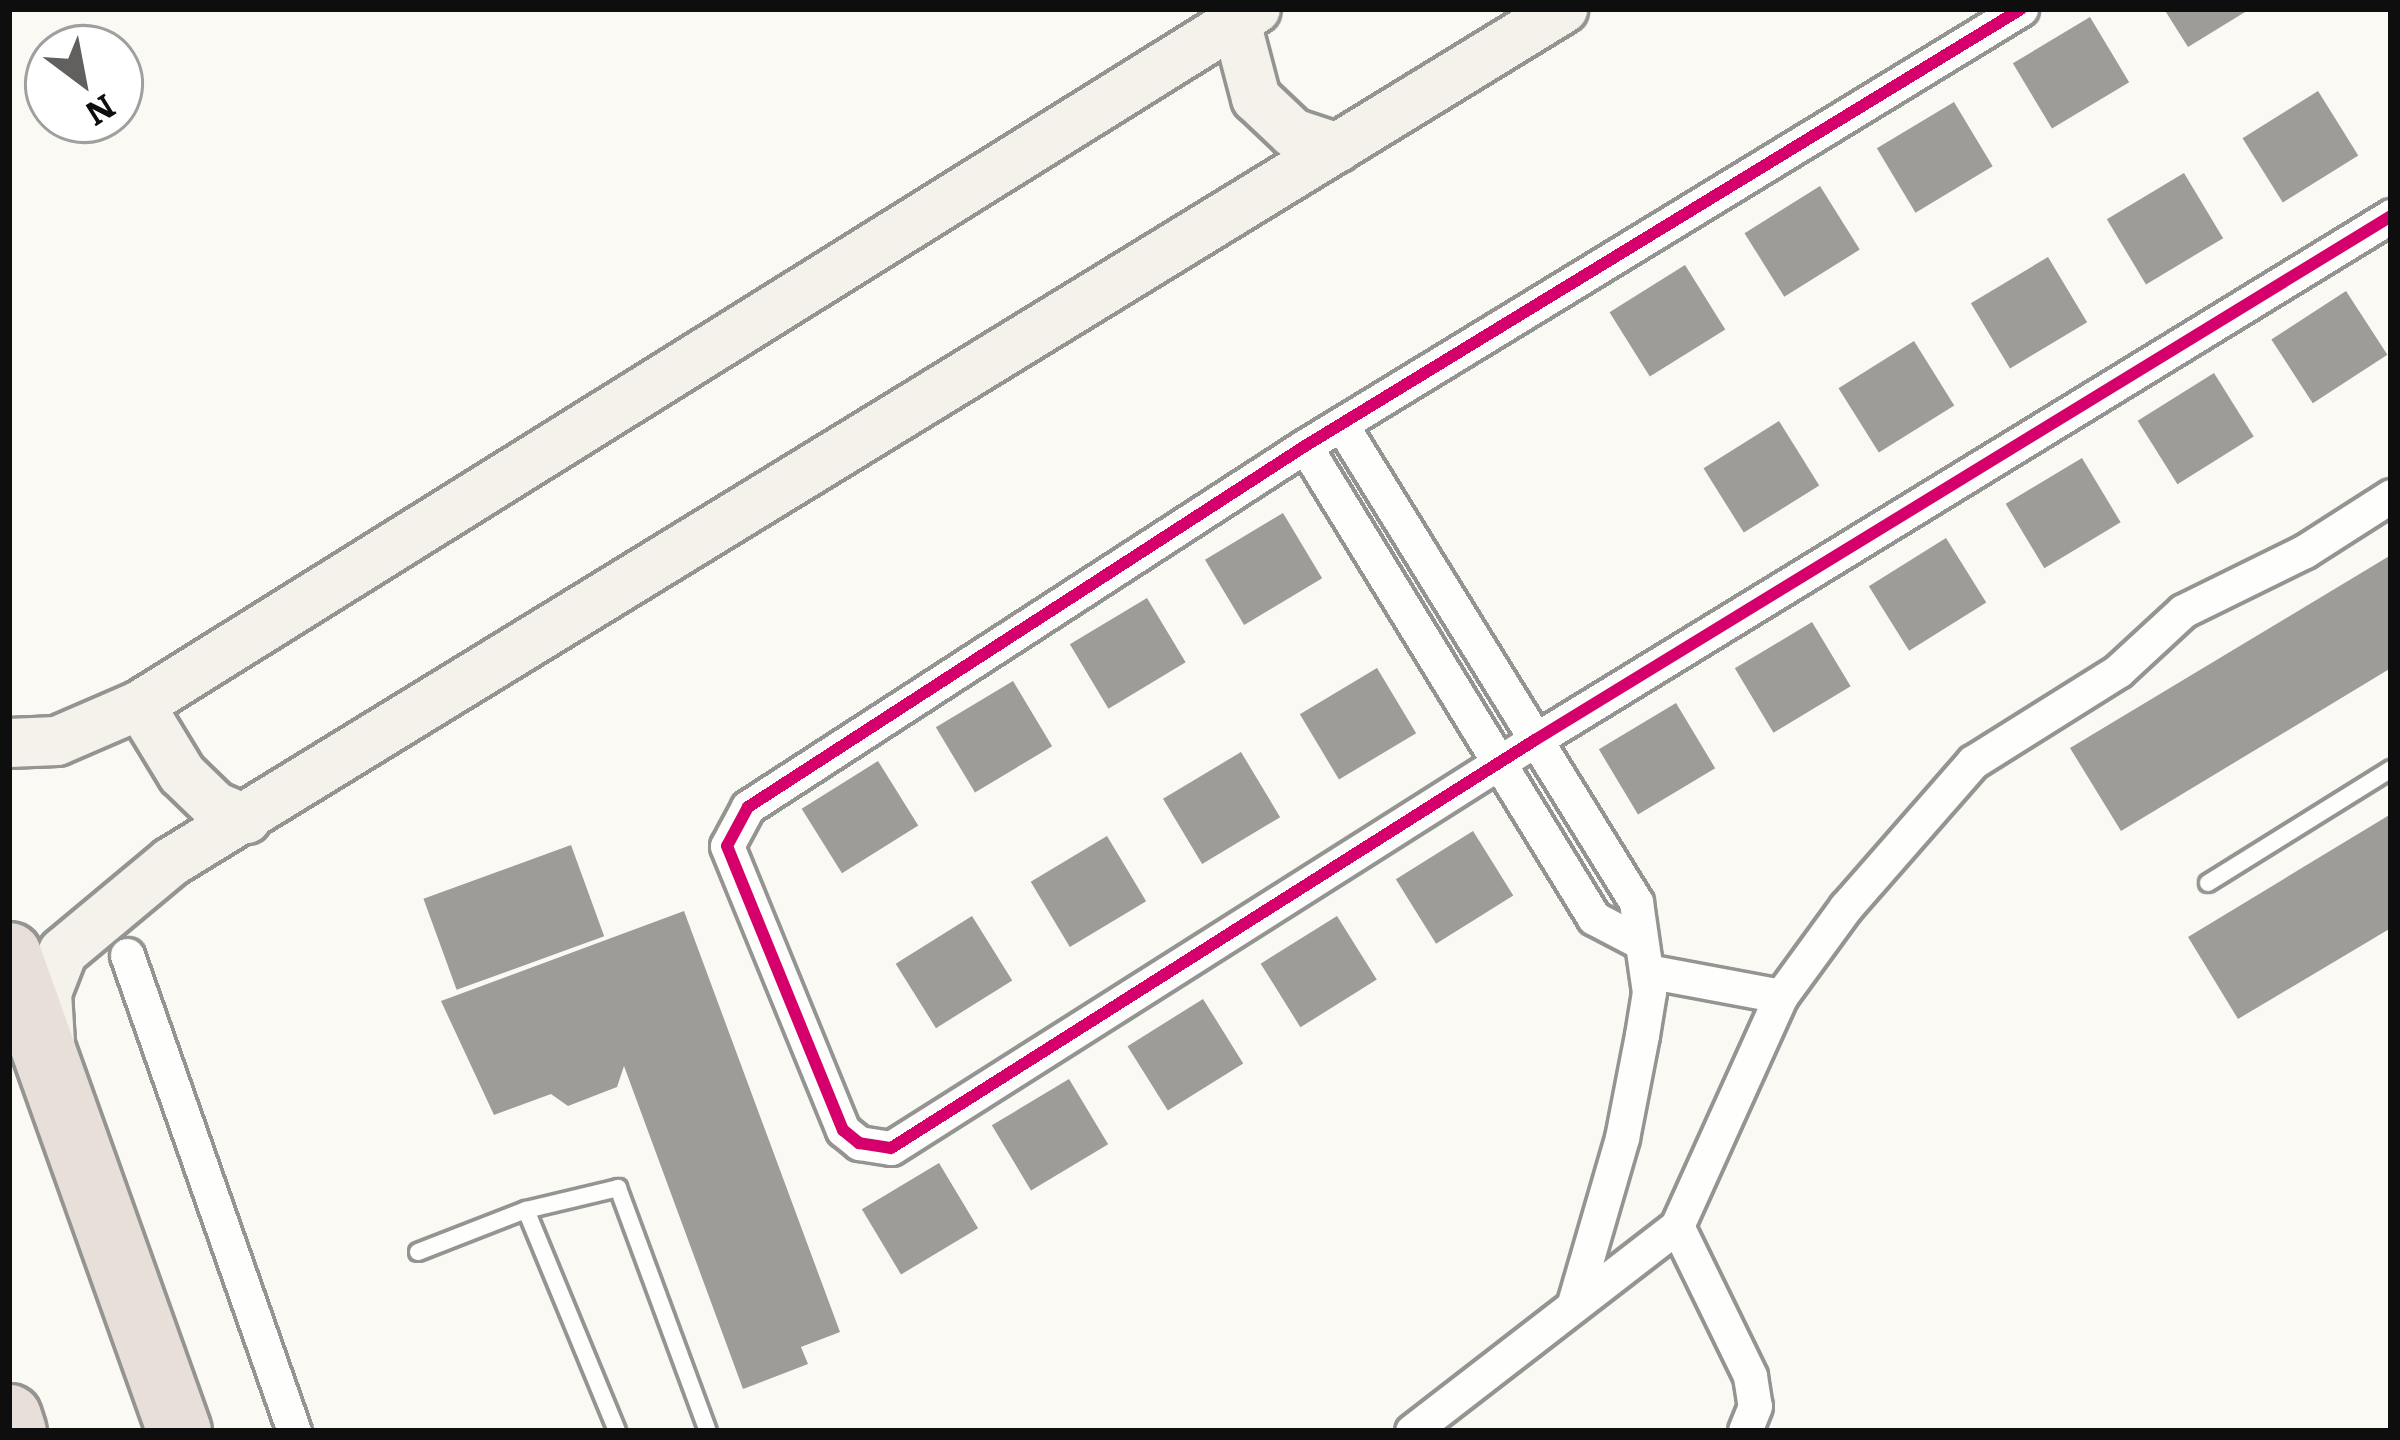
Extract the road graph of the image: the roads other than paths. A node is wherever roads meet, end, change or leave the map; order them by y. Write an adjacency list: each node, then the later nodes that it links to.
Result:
1 (1563, 9): 4 (street)
2 (2021, 9): 6 (street)
3 (1246, 15): 4 (street); 9 (street)
4 (1338, 148): 14 (street)
5 (2391, 216): 10 (street)
6 (1341, 424): 7 (street); 10 (street)
7 (1305, 446): 12 (street); 12 (street)
8 (2391, 496): 19 (street)
9 (140, 705): 11 (street); 14 (street)
10 (1535, 740): 12 (street); 18 (street)
11 (9, 742)
12 (1498, 766): 18 (street)
13 (2391, 769): 15 (lane)
14 (246, 819): 20 (street)
15 (2208, 883)
16 (9, 954): 20 (highway)
17 (127, 956): 28 (street)
18 (1642, 956): 19 (street); 24 (street)
19 (1781, 996): 22 (street)
20 (75, 1134): 27 (highway)
21 (526, 1210): 23 (lane); 29 (lane); 30 (lane)
22 (1677, 1226): 24 (street); 32 (street)
23 (418, 1252)
24 (1575, 1300): 31 (street)
25 (9, 1416): 26 (highway)
26 (14, 1431)
27 (179, 1431)
28 (294, 1431)
29 (617, 1431)
30 (708, 1431)
31 (1412, 1431)
32 (1744, 1431)

